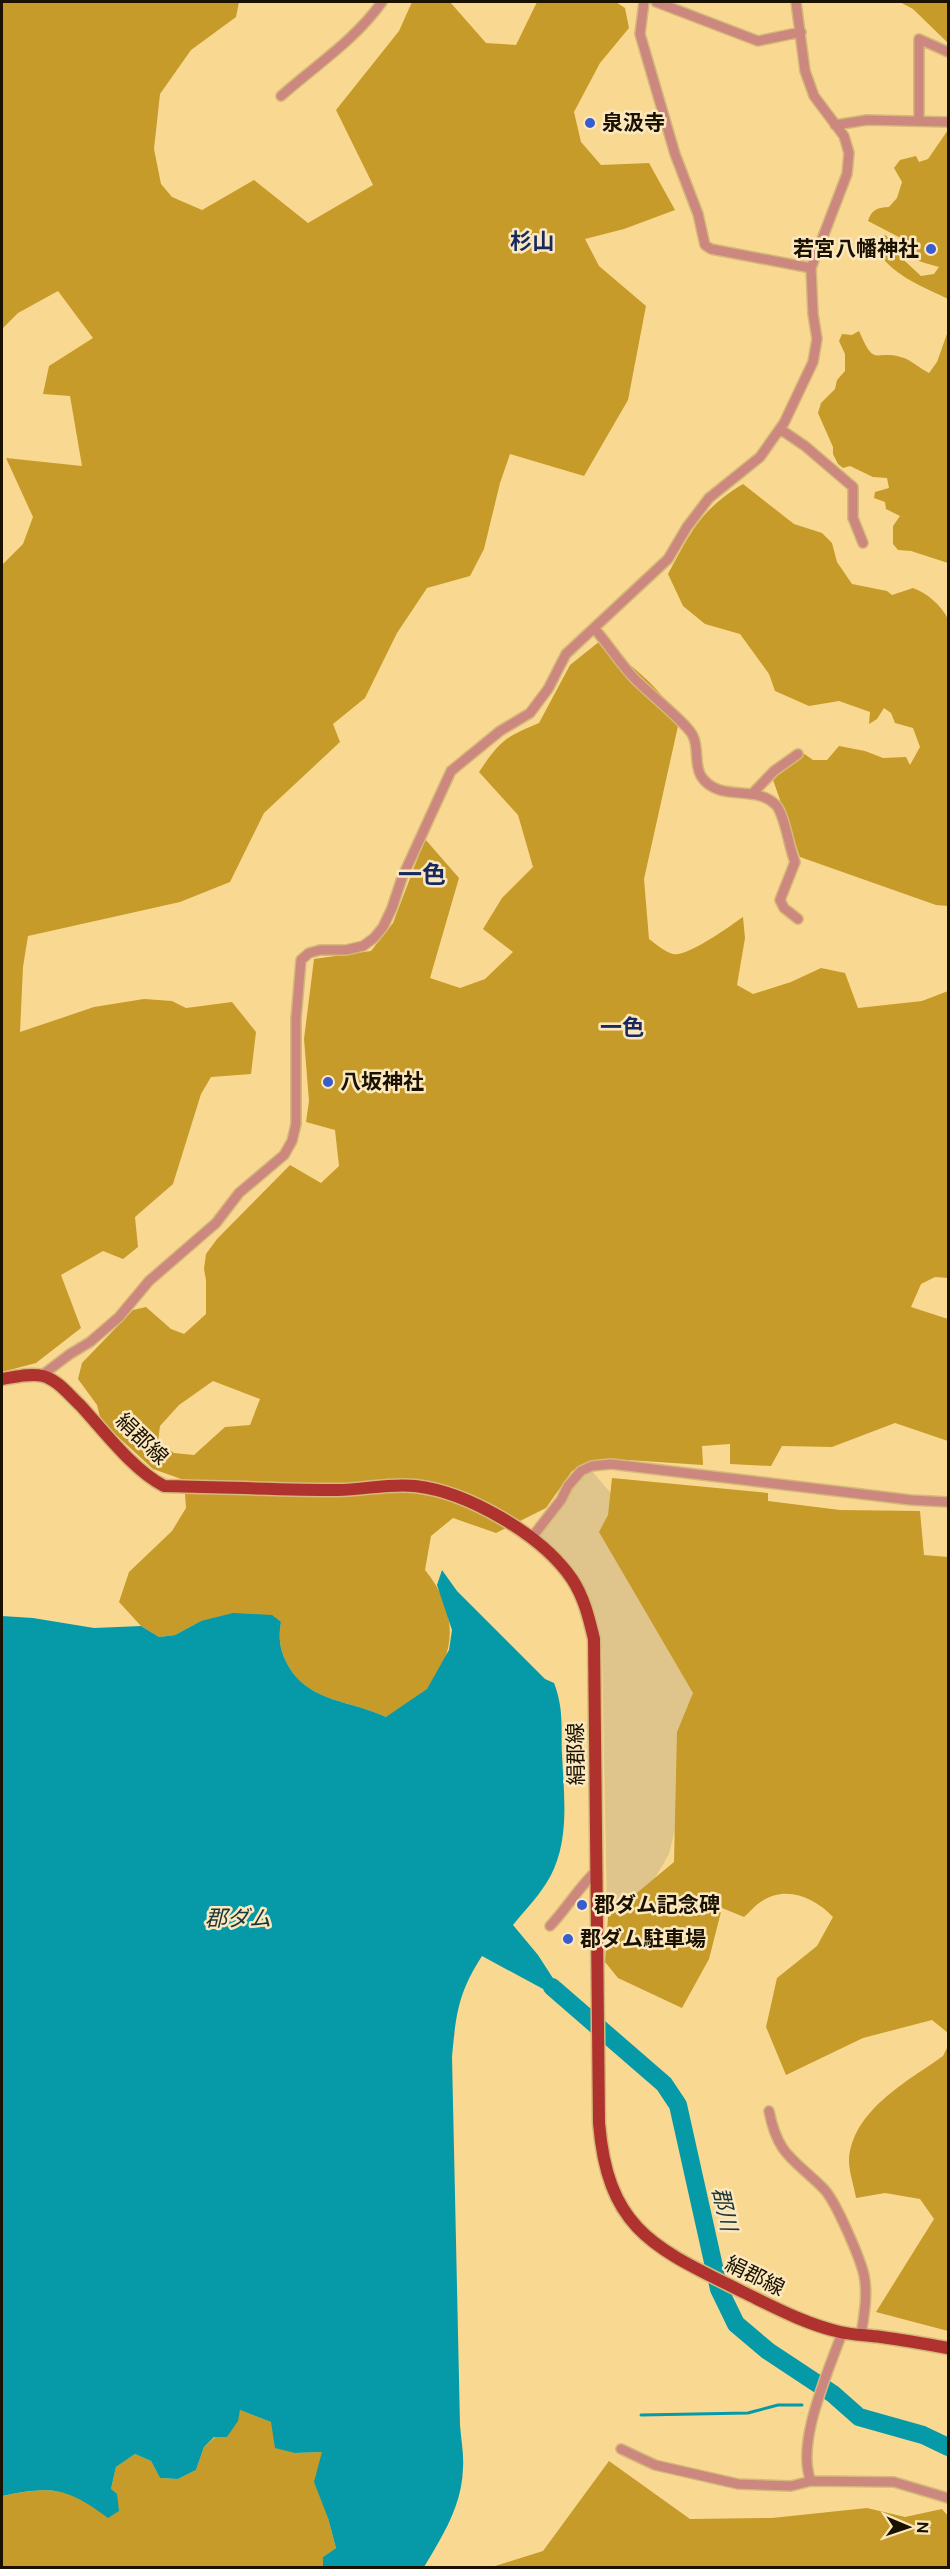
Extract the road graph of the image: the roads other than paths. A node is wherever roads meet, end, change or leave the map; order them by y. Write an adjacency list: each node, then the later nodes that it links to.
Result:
1 (382, 2): 7 (street)
2 (644, 2): 11 (street)
3 (656, 2): 5 (street)
4 (796, 2): 5 (street)
5 (801, 32): 10 (street)
6 (948, 52): 8 (street)
7 (281, 96)
8 (919, 121): 9 (street); 10 (street)
9 (948, 122)
10 (835, 125): 11 (street)
11 (811, 268): 12 (street)
12 (780, 429): 13 (street); 14 (street)
13 (863, 543)
14 (594, 628): 16 (street); 18 (street)
15 (798, 754): 16 (street)
16 (752, 794): 17 (street)
17 (798, 920)
18 (41, 1376): 19 (main road); 21 (main road, 絹郡線)
19 (2, 1379)
20 (948, 1502): 21 (street)
21 (533, 1536): 22 (main road, 絹郡線)
22 (597, 1870): 23 (street); 25 (main road, 絹郡線)
23 (550, 1926)
24 (769, 2111): 26 (street)
25 (842, 2333): 26 (main road, 絹郡線); 29 (street)
26 (861, 2335): 27 (main road, 絹郡線)
27 (948, 2348)
28 (621, 2449): 29 (street)
29 (811, 2481): 30 (street)
30 (948, 2498)

